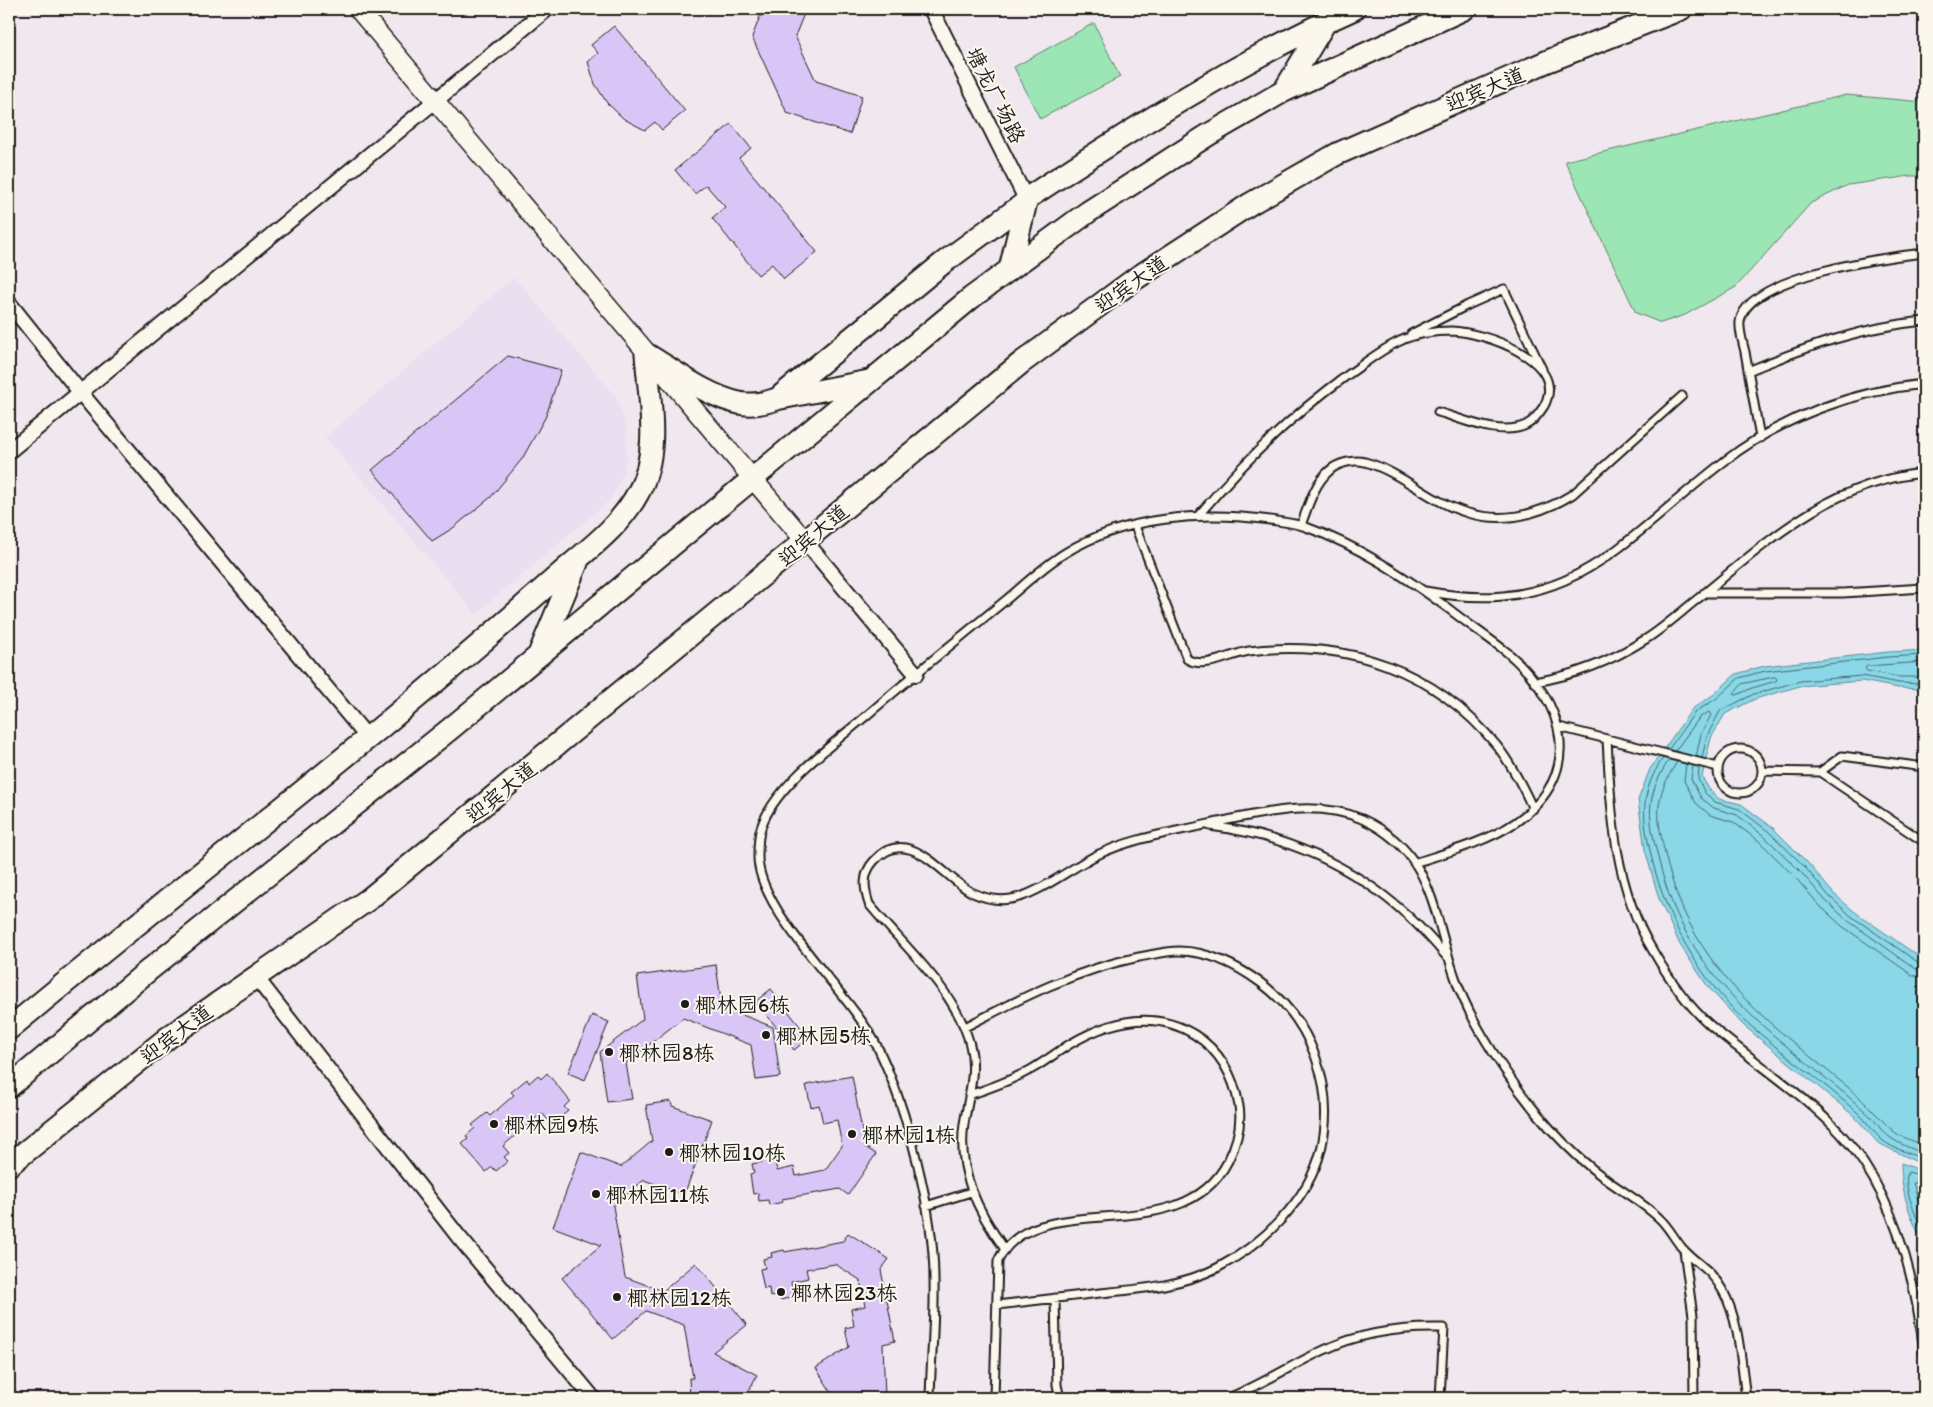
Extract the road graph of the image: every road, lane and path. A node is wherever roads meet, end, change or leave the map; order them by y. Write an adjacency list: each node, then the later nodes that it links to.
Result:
1 (358, 9): 9 (street)
2 (547, 9): 9 (street)
3 (931, 9): 10 (street, 塘龙广场路)
4 (1354, 9): 7 (main road)
5 (1464, 9): 8 (main road)
6 (1681, 9): 32 (main road, 迎宾大道)
7 (1326, 21): 8 (main road); 10 (main road)
8 (1284, 91): 12 (main road)
9 (436, 102): 16 (street); 21 (street)
10 (1026, 201): 12 (main road); 23 (main road)
11 (1924, 253): 17 (lane)
12 (1010, 269): 19 (main road)
13 (9, 303): 21 (street)
14 (1924, 321): 17 (lane)
15 (1400, 341): 18 (lane); 18 (lane); 29 (lane)
16 (646, 354): 23 (main road); 28 (street); 33 (main road)
17 (1748, 371): 25 (lane)
18 (1544, 372): 24 (lane)
19 (872, 380): 23 (main road); 28 (main road)
20 (1924, 384): 25 (lane)
21 (80, 392): 26 (street); 41 (street)
22 (1682, 396): 30 (lane)
23 (777, 399)
24 (1438, 412)
25 (1760, 438): 35 (lane)
26 (9, 451)
27 (1924, 473): 36 (lane)
28 (752, 479): 32 (street); 37 (main road)
29 (1198, 516): 30 (lane); 31 (lane)
30 (1301, 525): 35 (lane)
31 (1135, 526): 38 (lane); 47 (lane)
32 (805, 541): 38 (street); 52 (main road, 迎宾大道)
33 (579, 558): 37 (main road); 41 (main road)
34 (1924, 588): 36 (lane)
35 (1422, 590): 39 (lane)
36 (1704, 593): 39 (lane)
37 (538, 656): 55 (main road)
38 (916, 674): 59 (lane)
39 (1534, 682): 40 (lane)
40 (1559, 727): 42 (lane); 47 (lane)
41 (368, 738): 54 (main road)
42 (1607, 739): 43 (lane); 64 (lane)
43 (1718, 766): 45 (lane); 45 (lane)
44 (1924, 767): 46 (lane)
45 (1762, 771): 46 (lane)
46 (1820, 772): 49 (lane)
47 (1533, 809): 50 (lane)
48 (1205, 825): 50 (lane); 51 (lane); 53 (lane)
49 (1924, 842)
50 (1414, 862): 51 (lane)
51 (1448, 958): 61 (lane)
52 (255, 976): 57 (main road, 迎宾大道); 65 (street)
53 (965, 1027): 56 (lane); 62 (lane)
54 (9, 1029)
55 (9, 1087)
56 (970, 1095): 58 (lane); 60 (lane)
57 (9, 1165)
58 (971, 1192): 59 (lane); 60 (lane)
59 (926, 1206): 66 (lane)
60 (1004, 1248): 63 (lane)
61 (1684, 1250): 71 (lane); 72 (lane)
62 (1055, 1298): 63 (lane); 68 (lane)
63 (997, 1305): 67 (lane)
64 (1924, 1352)
65 (593, 1398)
66 (930, 1398)
67 (994, 1398)
68 (1060, 1398)
69 (1228, 1398): 70 (lane)
70 (1440, 1398)
71 (1694, 1398)
72 (1746, 1398)

